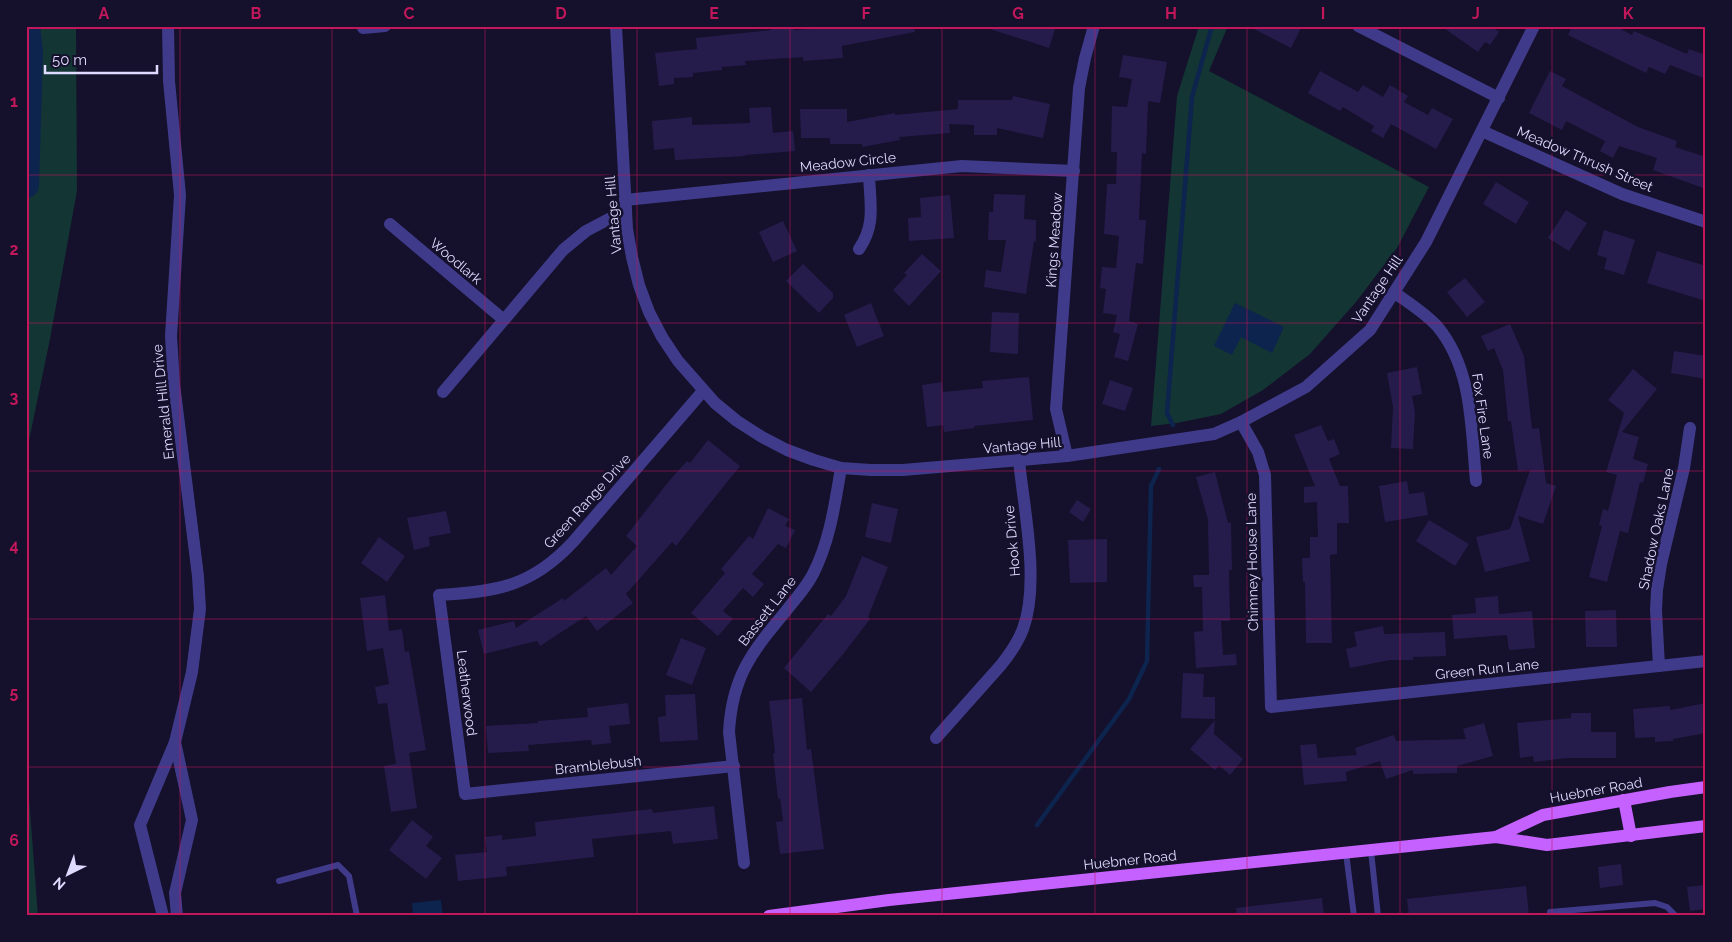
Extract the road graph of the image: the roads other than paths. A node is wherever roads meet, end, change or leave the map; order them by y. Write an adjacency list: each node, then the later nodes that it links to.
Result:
1 (168, 26): 31 (street, Emerald Hill Drive)
2 (385, 26): 7 (street)
3 (616, 26): 12 (street, Vantage Hill)
4 (1094, 26): 10 (street, Kings Meadow)
5 (1358, 26): 8 (street)
6 (1534, 26): 8 (street, Vantage Hill)
7 (363, 27)
8 (1499, 98): 9 (street, Vantage Hill)
9 (1482, 131): 13 (street, Meadow Thrush Street); 16 (street, Vantage Hill)
10 (1074, 171): 11 (street, Meadow Circle); 22 (street, Kings Meadow)
11 (869, 175): 12 (street, Meadow Circle); 15 (street)
12 (626, 205): 17 (street, Meadow Circle); 18 (street, Vantage Hill)
13 (1706, 222)
14 (390, 224): 17 (street, Woodlark)
15 (859, 249)
16 (1395, 293): 20 (street, Vantage Hill); 25 (street, Fox Fire Lane)
17 (504, 320): 19 (street, Meadow Circle)
18 (703, 391): 24 (street, Vantage Hill); 26 (street, Green Range Drive)
19 (443, 392)
20 (1242, 422): 22 (street, Vantage Hill); 29 (street, Chimney House Lane)
21 (1690, 428): 28 (street, Shadow Oaks Lane)
22 (1066, 456): 23 (street, Vantage Hill)
23 (1019, 461): 24 (street, Vantage Hill); 30 (street, Hook Drive)
24 (842, 468): 32 (street, Bassett Lane)
25 (1476, 481)
26 (439, 596): 34 (street, Leatherwood)
27 (1706, 661): 28 (street, Green Run Lane)
28 (1659, 666): 29 (street, Green Run Lane)
29 (1271, 707)
30 (936, 738)
31 (175, 742): 44 (street, Emerald Hill Drive); 45 (street, Emerald Hill Drive)
32 (734, 766): 34 (street, Bramblebush); 41 (street, Bassett Lane)
33 (1706, 787): 35 (main road, Huebner Road)
34 (465, 794)
35 (1624, 800): 37 (main road); 38 (main road, Huebner Road)
36 (1706, 826): 37 (main road, Huebner Road)
37 (1631, 836): 38 (main road, Huebner Road)
38 (1496, 837): 39 (main road, Huebner Road)
39 (1371, 851): 40 (main road, Huebner Road); 49 (lane)
40 (1346, 853): 47 (main road, Huebner Road); 48 (lane)
41 (744, 863)
42 (279, 881): 46 (lane)
43 (1550, 912): 50 (lane)
44 (163, 916)
45 (177, 916)
46 (357, 916)
47 (768, 916)
48 (1354, 916)
49 (1378, 916)
50 (1676, 916)

